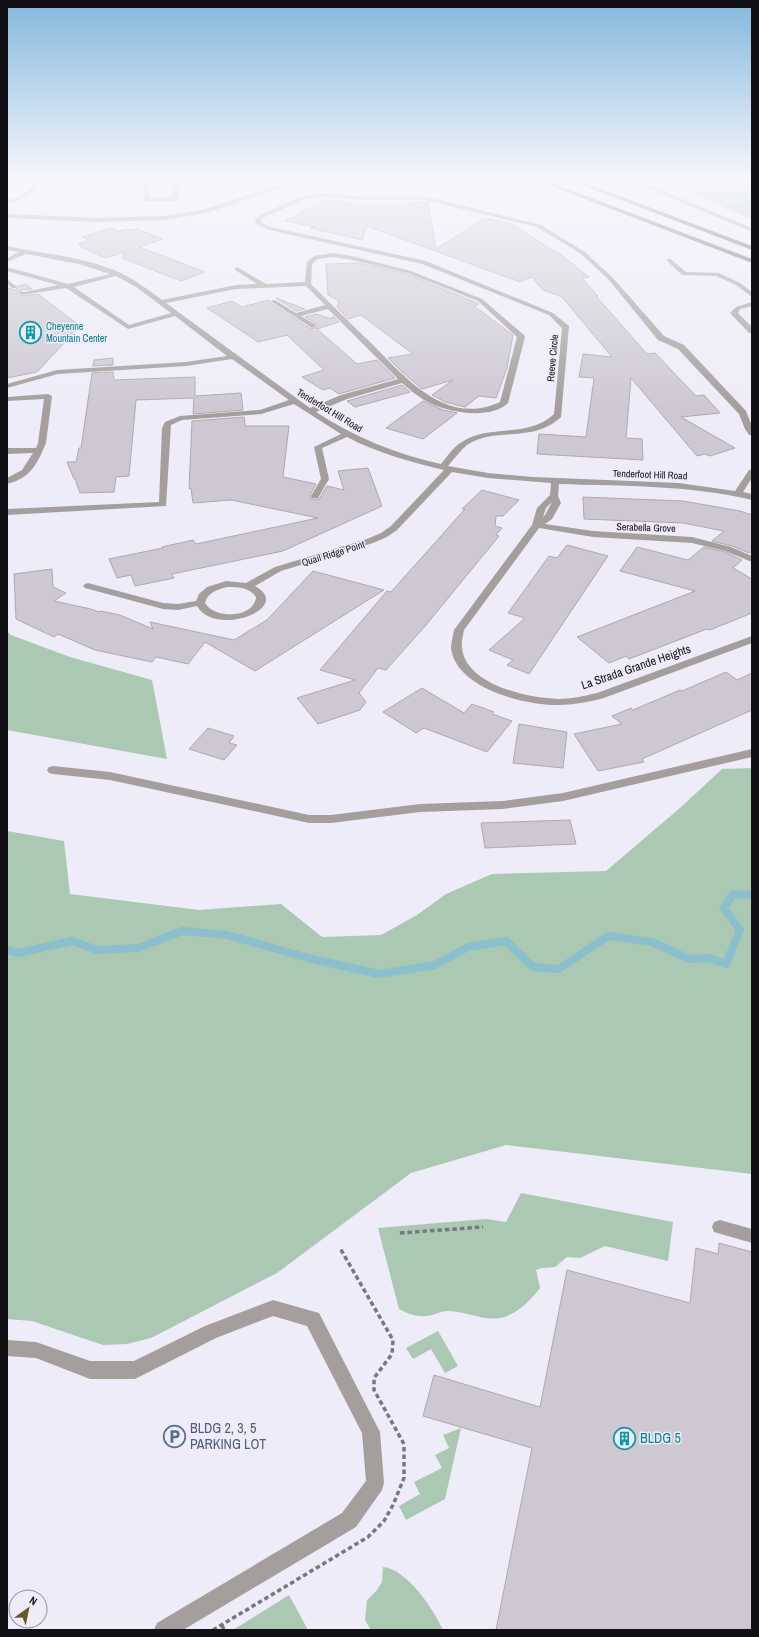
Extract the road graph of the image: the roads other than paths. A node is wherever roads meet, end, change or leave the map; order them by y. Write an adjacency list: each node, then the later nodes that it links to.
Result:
1 (20, 254): 6 (street)
2 (37, 254): 11 (street, Tenderfoot Hill Road)
3 (389, 254): 39 (street, Reeve Circle)
4 (585, 254): 35 (street, Reeve Circle)
5 (735, 254): 8 (main road)
6 (7, 260)
7 (669, 260): 18 (street)
8 (752, 261)
9 (7, 269): 14 (street)
10 (237, 269): 15 (street)
11 (118, 274): 14 (street); 21 (street, Tenderfoot Hill Road)
12 (7, 281): 16 (street)
13 (308, 284): 15 (street); 22 (street); 30 (street)
14 (68, 286): 17 (street); 24 (street)
15 (265, 286): 21 (street)
16 (14, 287)
17 (21, 292)
18 (752, 295)
19 (273, 300): 25 (street)
20 (752, 304): 28 (street)
21 (164, 305): 24 (street, Tenderfoot Hill Road)
22 (330, 306): 25 (street); 30 (street)
23 (752, 308): 26 (street)
24 (176, 314): 29 (street, Tenderfoot Hill Road)
25 (295, 315): 27 (street)
26 (752, 324)
27 (312, 326)
28 (752, 331)
29 (233, 357): 31 (street); 33 (street, Tenderfoot Hill Road)
30 (403, 380): 34 (street)
31 (7, 386)
32 (7, 399): 37 (street)
33 (295, 401): 34 (street, Tenderfoot Hill Road); 46 (street)
34 (310, 411): 36 (street, Tenderfoot Hill Road)
35 (752, 433)
36 (347, 434): 39 (street, Tenderfoot Hill Road); 44 (street)
37 (39, 450): 38 (street); 41 (street)
38 (7, 451)
39 (447, 468): 42 (street, Tenderfoot Hill Road); 50 (street, Quail Ridge Point)
40 (752, 472): 43 (street)
41 (7, 481)
42 (555, 481): 43 (street, Tenderfoot Hill Road); 47 (street, La Strada Grande Heights)
43 (738, 494): 45 (street, Tenderfoot Hill Road)
44 (315, 496)
45 (752, 497)
46 (7, 512)
47 (537, 525): 48 (street, Serabella Grove); 52 (street, La Strada Grande Heights)
48 (752, 559)
49 (88, 586): 51 (street)
50 (247, 586): 51 (street); 51 (street)
51 (200, 603)
52 (752, 639)
53 (752, 753): 54 (street)
54 (53, 770)
55 (720, 1227): 56 (street)
56 (752, 1236)
57 (7, 1348): 58 (street)
58 (164, 1630)

